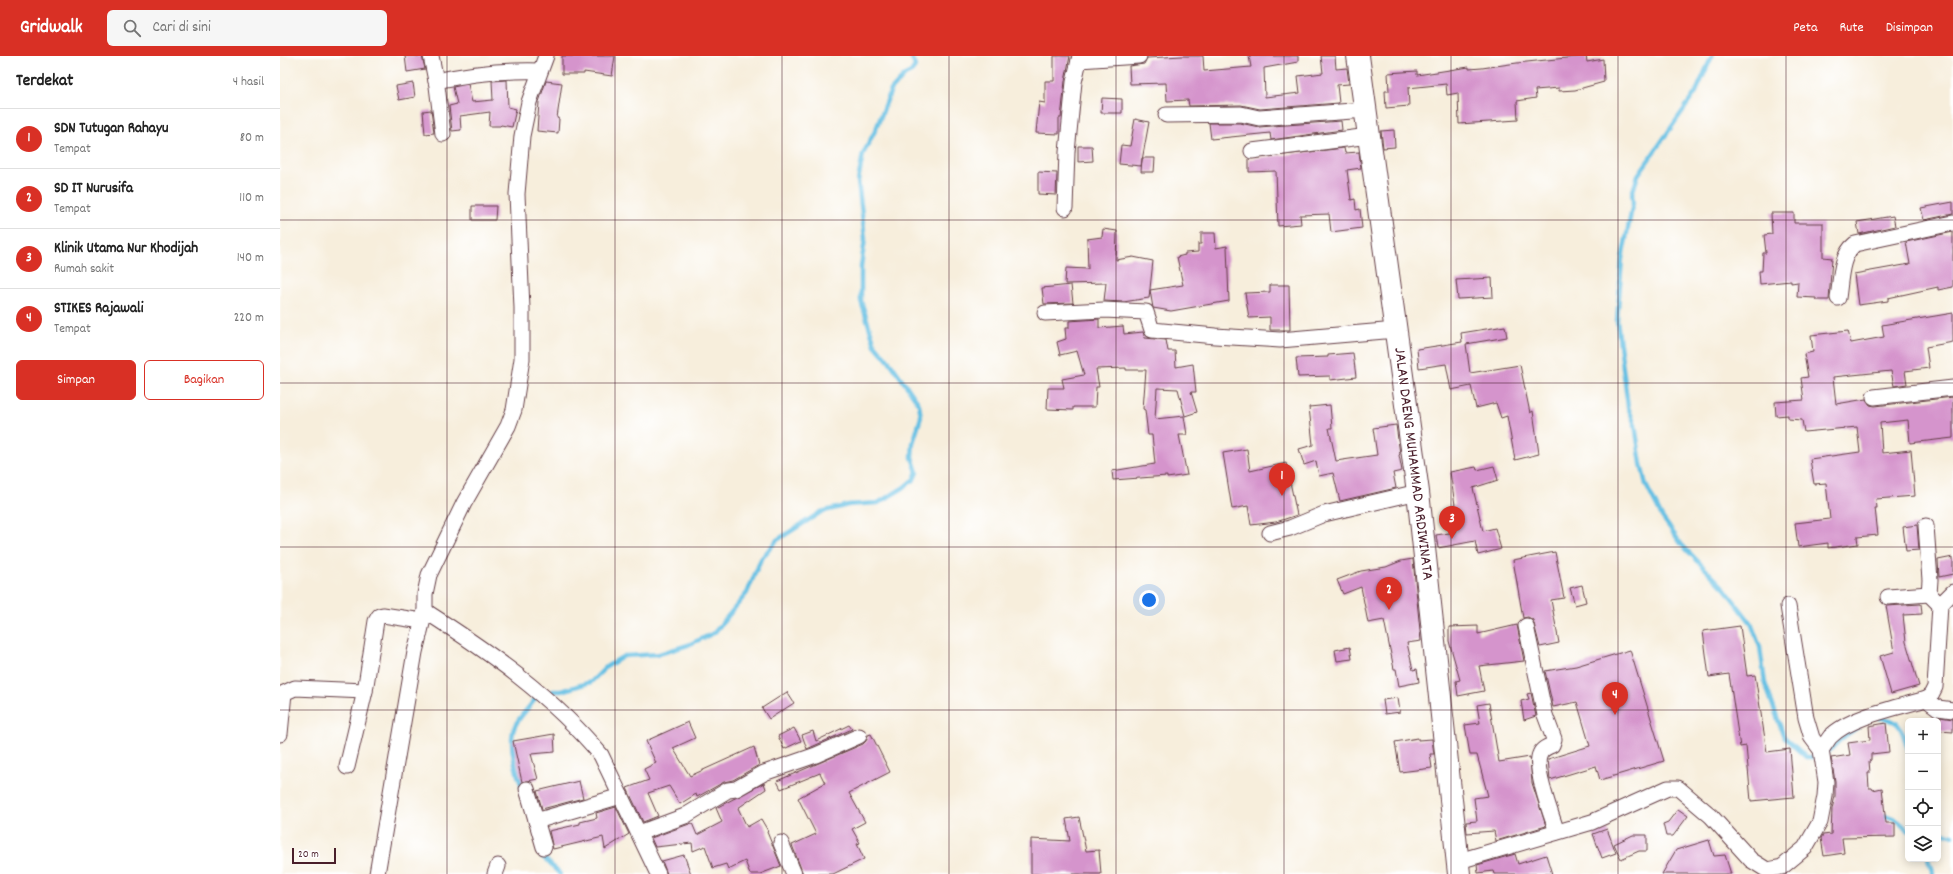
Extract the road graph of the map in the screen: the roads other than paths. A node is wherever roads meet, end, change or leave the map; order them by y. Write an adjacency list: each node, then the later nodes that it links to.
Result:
1 (431, 56): 7 (street)
2 (546, 56): 6 (street)
3 (1139, 56): 5 (street)
4 (1358, 56): 8 (main road, JALAN DAENG MUHAMMAD ARDIWINATA)
5 (1079, 58): 13 (street)
6 (539, 71): 7 (street); 28 (street)
7 (436, 81): 10 (street)
8 (1366, 110): 9 (street); 11 (main road, JALAN DAENG MUHAMMAD ARDIWINATA)
9 (1166, 115)
10 (443, 134)
11 (1369, 136): 12 (street); 17 (main road, JALAN DAENG MUHAMMAD ARDIWINATA)
12 (1252, 151)
13 (1066, 208)
14 (1953, 223): 15 (street)
15 (1838, 298)
16 (1045, 313): 17 (street)
17 (1396, 330): 20 (main road, JALAN DAENG MUHAMMAD ARDIWINATA)
18 (1953, 388): 19 (street)
19 (1874, 398)
20 (1418, 492): 22 (street); 44 (main road, JALAN DAENG MUHAMMAD ARDIWINATA)
21 (1926, 526): 24 (street)
22 (1270, 533)
23 (1953, 592): 26 (street)
24 (1929, 594): 25 (street); 26 (street)
25 (1888, 597)
26 (1940, 605): 31 (street)
27 (1788, 606): 35 (street)
28 (423, 616): 30 (street); 38 (street); 45 (street)
29 (1526, 626): 40 (street)
30 (365, 691): 33 (street); 36 (street)
31 (1926, 699): 32 (street); 35 (street)
32 (1953, 710)
33 (280, 734)
34 (859, 736): 41 (street)
35 (1821, 750): 40 (street)
36 (348, 767)
37 (527, 790): 39 (street)
38 (621, 796): 39 (street); 41 (street)
39 (536, 821): 43 (street)
40 (1557, 832): 44 (street)
41 (639, 833): 46 (street)
42 (781, 843): 47 (street)
43 (544, 847)
44 (1459, 868)
45 (377, 874)
46 (658, 874)
47 (794, 874)

